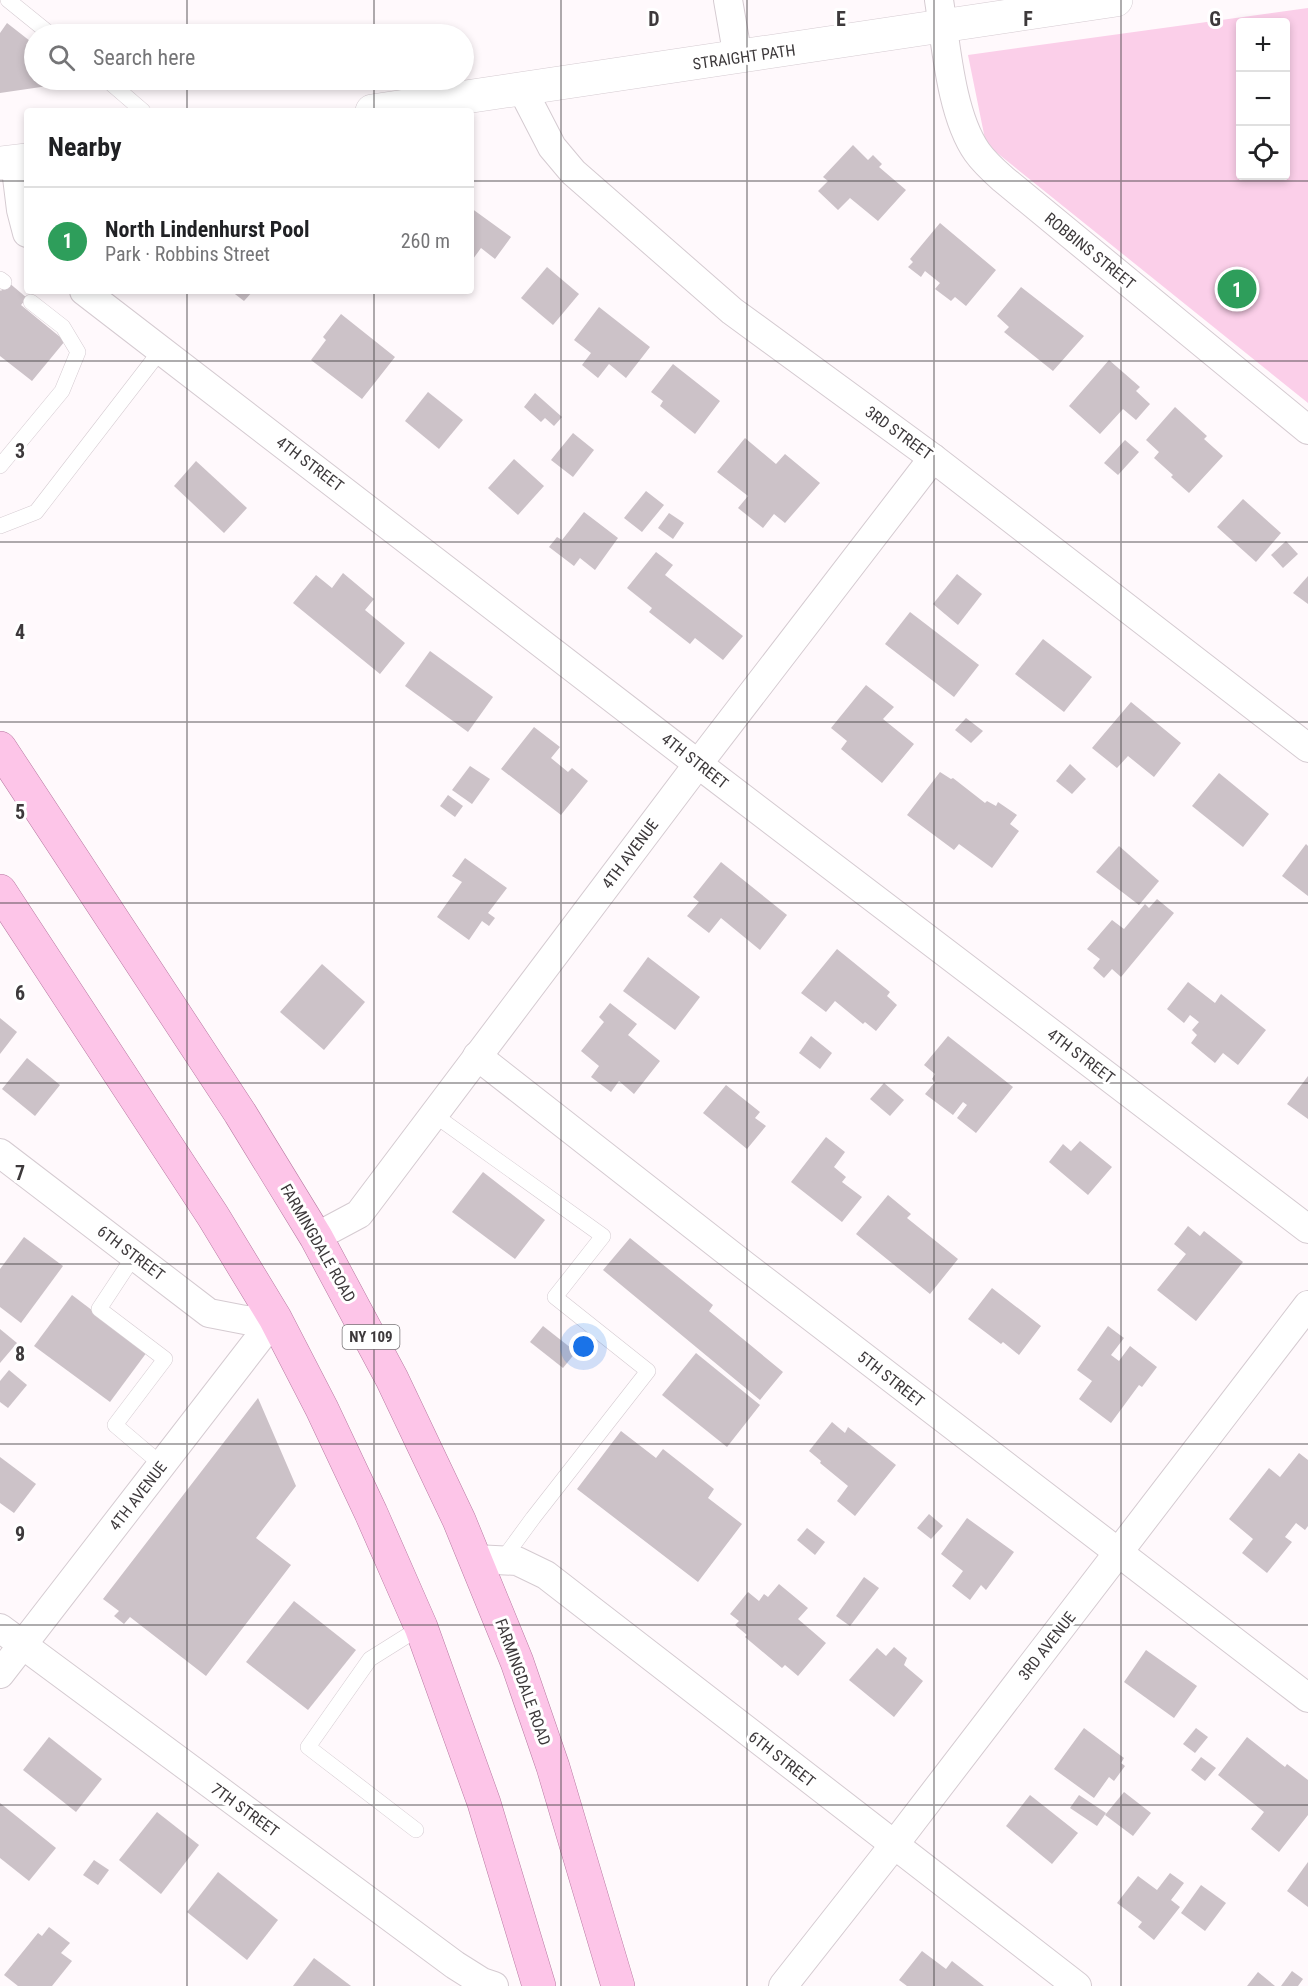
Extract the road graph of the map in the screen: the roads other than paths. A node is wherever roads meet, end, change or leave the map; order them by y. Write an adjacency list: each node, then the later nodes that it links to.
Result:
1 (8, 0): 5 (lane)
2 (728, 0): 6 (street)
3 (1116, 0): 4 (main road, STRAIGHT PATH)
4 (941, 13): 6 (main road, STRAIGHT PATH); 16 (street, ROBBINS STREET)
5 (38, 24)
6 (738, 58): 7 (main road, STRAIGHT PATH)
7 (522, 89): 10 (main road, STRAIGHT PATH); 17 (street, 3RD STREET)
8 (118, 90): 9 (lane)
9 (139, 108)
10 (392, 108)
11 (14, 161): 12 (street)
12 (24, 222)
13 (88, 294): 15 (street, 4TH STREET)
14 (31, 302): 18 (lane)
15 (161, 350): 19 (lane); 22 (street, 4TH STREET)
16 (1308, 430)
17 (933, 458): 21 (street, 3RD STREET); 22 (street, 4TH AVENUE)
18 (0, 466)
19 (0, 526)
20 (0, 748): 28 (main road, FARMINGDALE ROAD / NY 109)
21 (1308, 748)
22 (698, 764): 24 (street, 4TH AVENUE); 27 (street, 4TH STREET)
23 (0, 891): 31 (main road)
24 (477, 1056): 25 (street, 4TH AVENUE); 33 (street, 5TH STREET)
25 (433, 1114): 28 (street, 4TH AVENUE); 34 (lane)
26 (0, 1153): 29 (street, 6TH STREET)
27 (1308, 1229)
28 (316, 1237): 34 (main road, FARMINGDALE ROAD / NY 109)
29 (134, 1256): 31 (street, 6TH STREET); 32 (lane)
30 (1308, 1305): 33 (street, 3RD AVENUE)
31 (275, 1318): 32 (street, 4TH AVENUE); 35 (main road)
32 (162, 1465): 36 (street, 4TH AVENUE)
33 (1118, 1554): 38 (street, 5TH STREET); 40 (street, 3RD AVENUE)
34 (489, 1559): 40 (street, 6TH STREET); 43 (main road, FARMINGDALE ROAD / NY 109)
35 (421, 1627): 39 (lane); 42 (main road)
36 (11, 1636): 37 (street, 4TH AVENUE); 41 (street, 7TH STREET)
37 (0, 1674)
38 (1308, 1698)
39 (416, 1830)
40 (894, 1845): 44 (street, 3RD AVENUE); 45 (street, 6TH STREET)
41 (494, 1986)
42 (539, 1986)
43 (618, 1986)
44 (783, 1986)
45 (1077, 1986)

